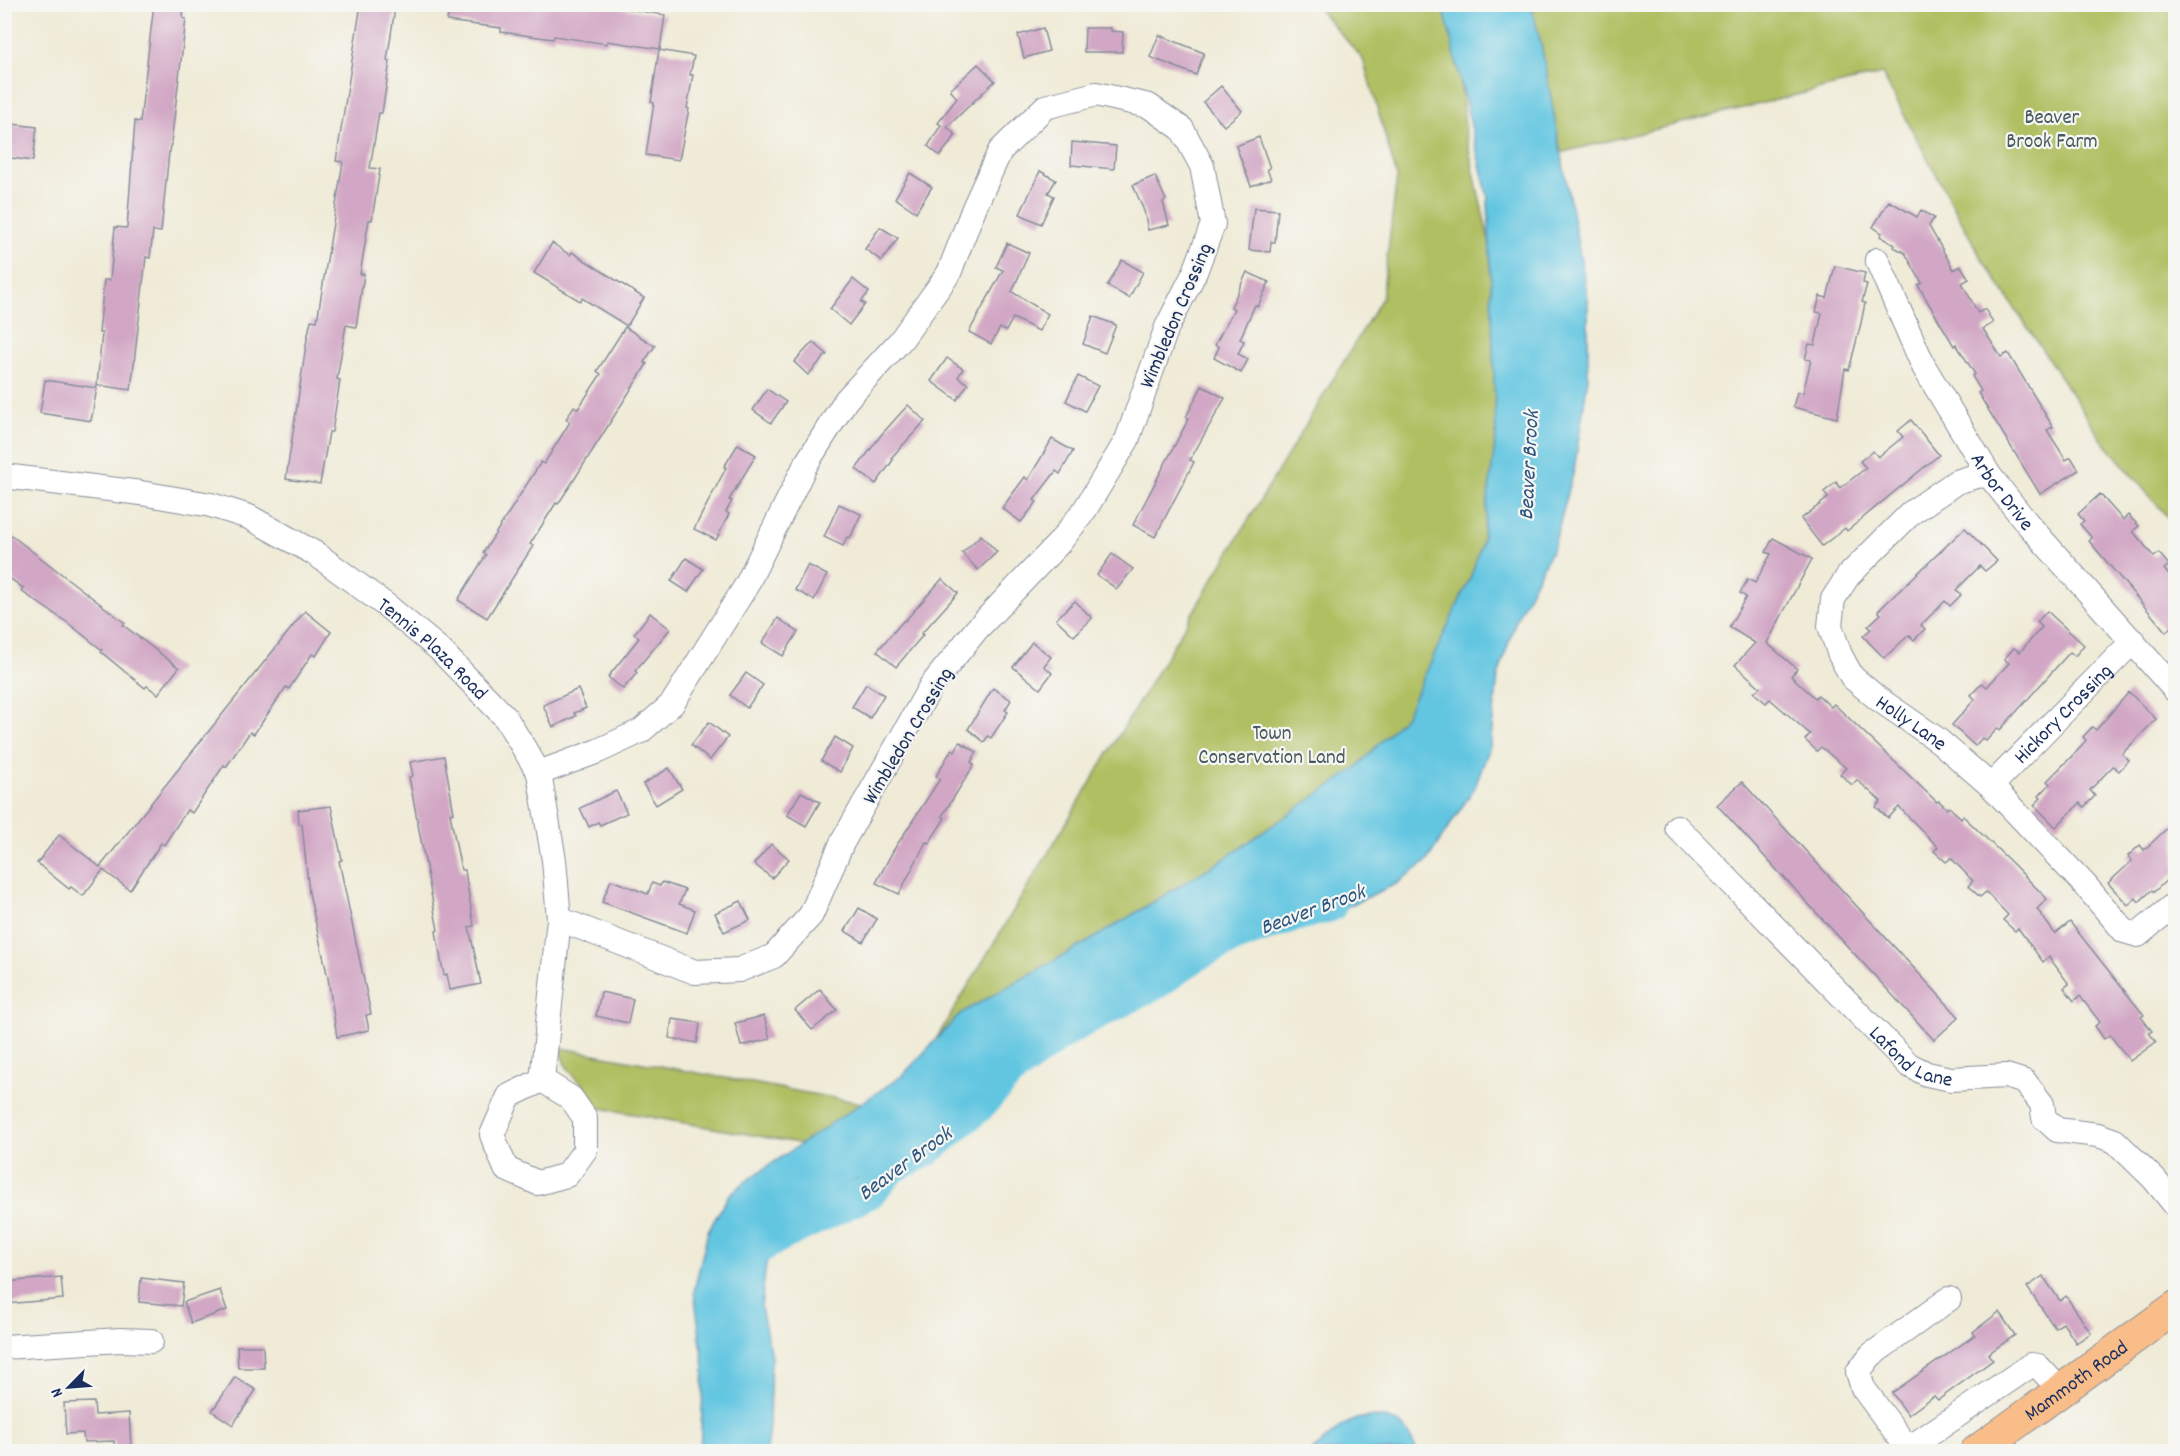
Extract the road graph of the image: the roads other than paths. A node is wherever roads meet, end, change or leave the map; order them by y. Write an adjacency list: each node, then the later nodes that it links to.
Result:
1 (1877, 260): 2 (street, Arbor Drive)
2 (1989, 475): 4 (street, Arbor Drive); 7 (street, Holly Lane)
3 (4, 476): 6 (street, Tennis Plaza Road)
4 (2133, 641): 5 (street, Arbor Drive); 7 (street, Hickory Crossing)
5 (2175, 691)
6 (539, 774): 10 (street, Tennis Plaza Road); 10 (street, Wimbledon Crossing)
7 (1991, 786): 9 (street, Holly Lane)
8 (1677, 827): 12 (street, Lafond Lane)
9 (2175, 903)
10 (559, 919): 11 (street, Tennis Plaza Road)
11 (542, 1080): 11 (street)
12 (2175, 1206)
13 (1949, 1299): 17 (street)
14 (2175, 1307): 17 (main road, Mammoth Road)
15 (151, 1341): 16 (street)
16 (4, 1347)
17 (2061, 1391): 18 (main road, Mammoth Road)
18 (1976, 1452)

